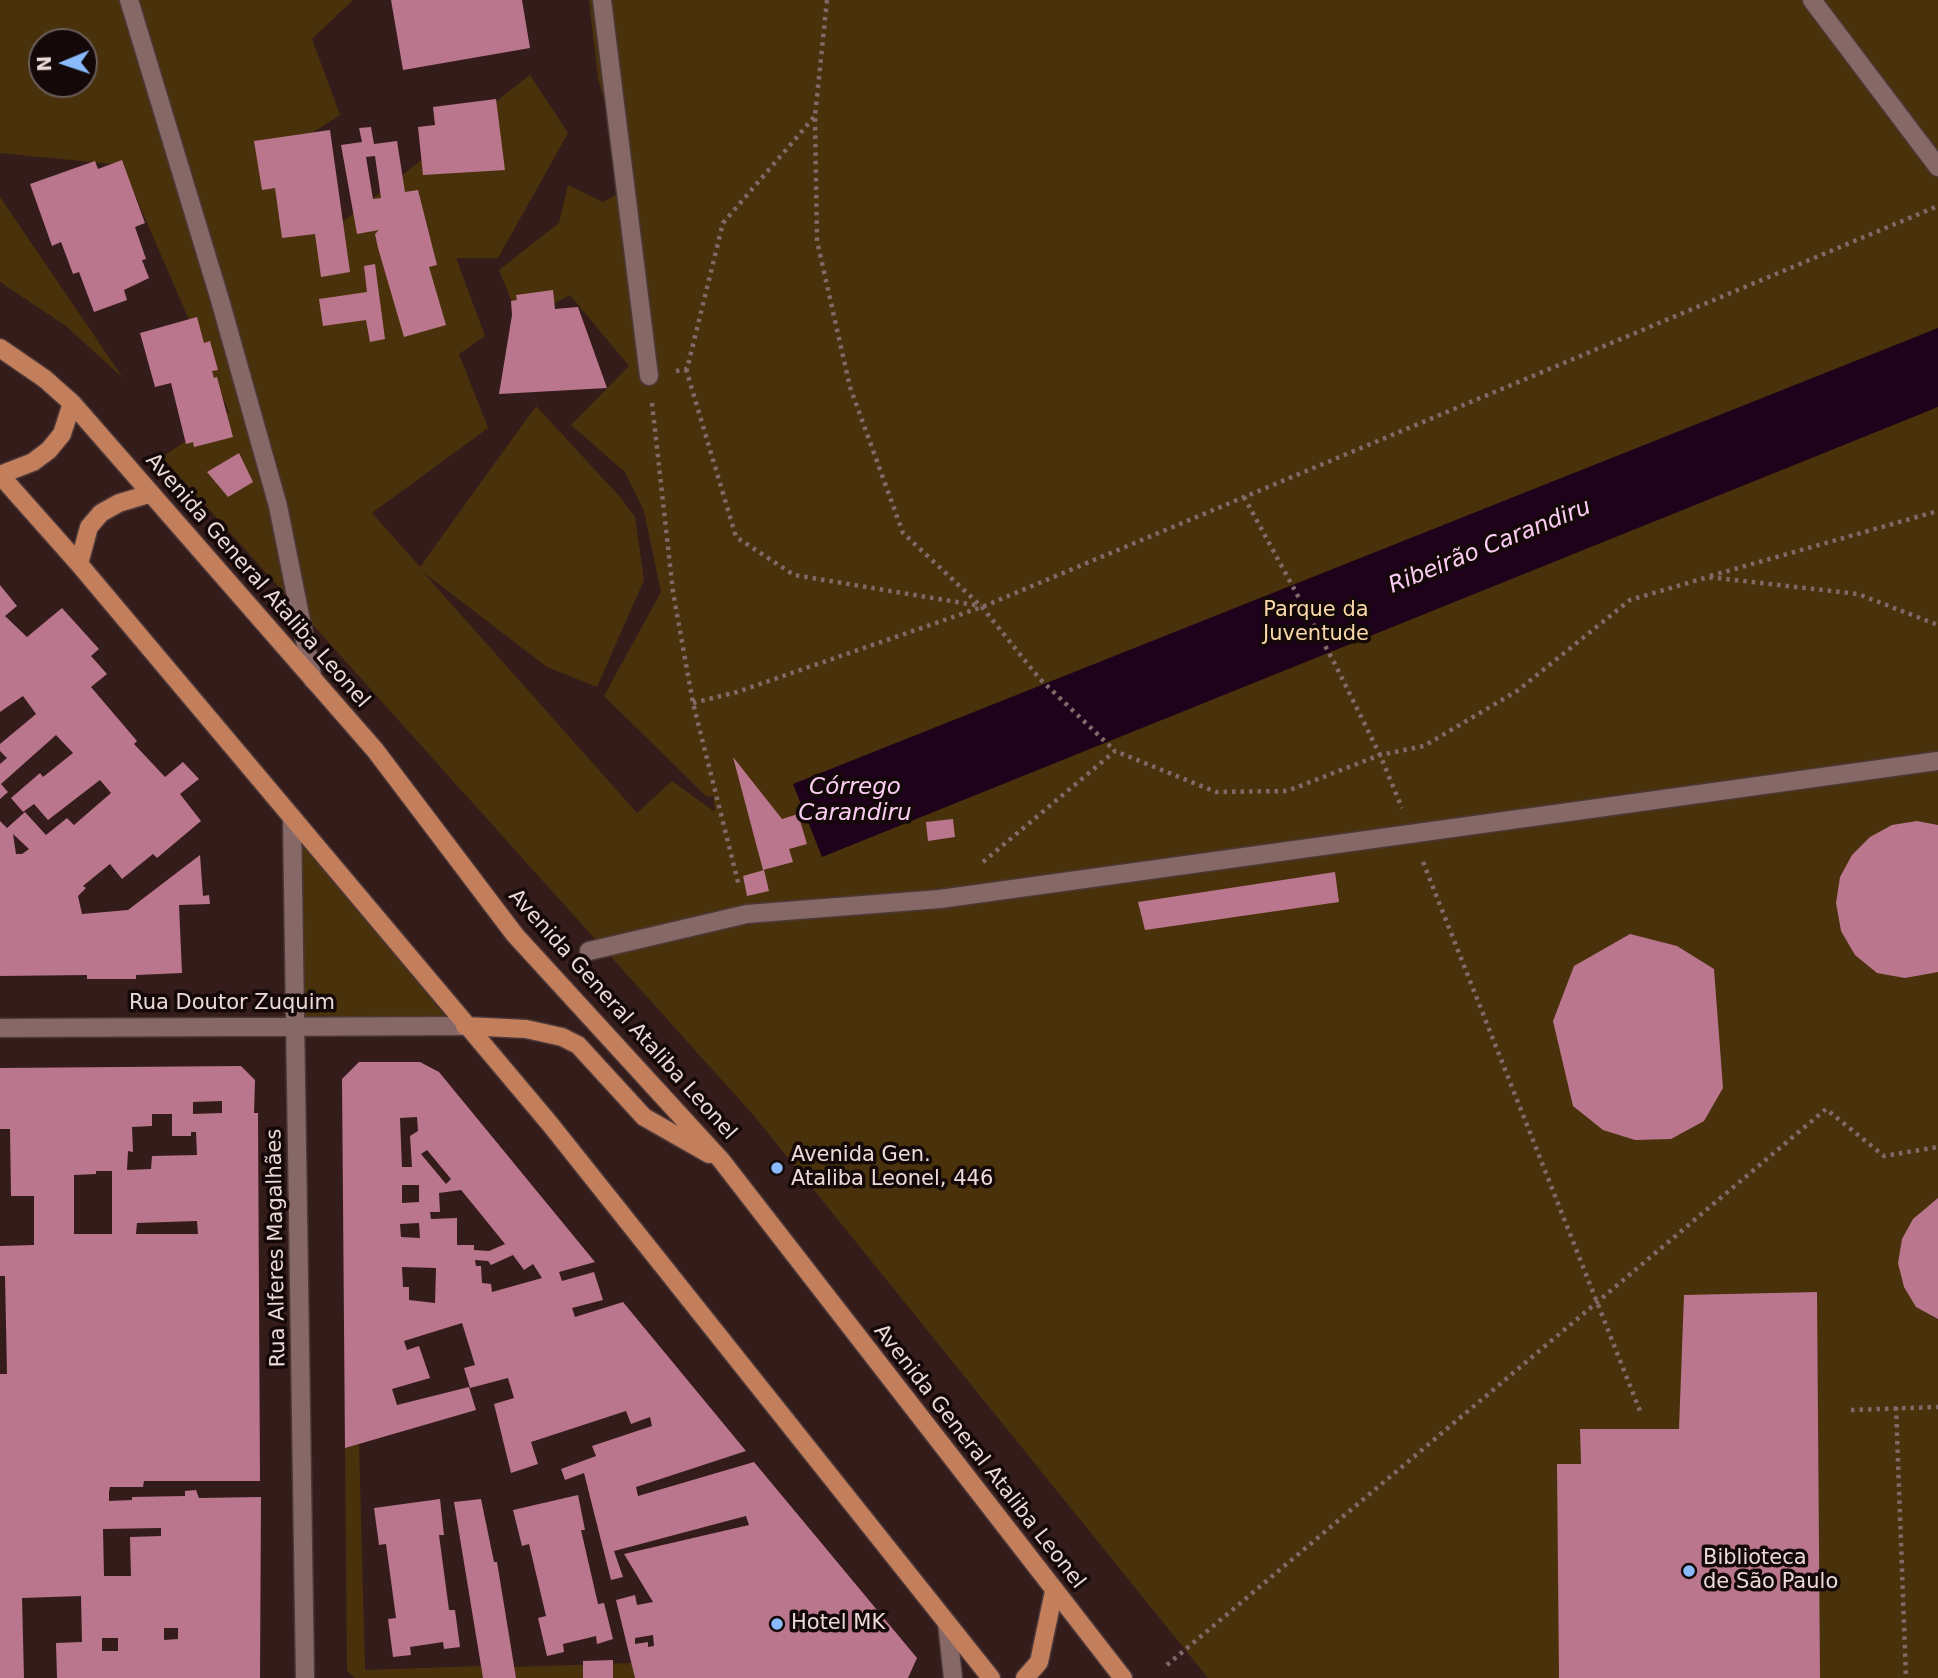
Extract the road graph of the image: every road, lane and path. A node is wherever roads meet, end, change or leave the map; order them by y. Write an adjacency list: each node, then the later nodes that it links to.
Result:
1 (130, 0): 21 (street)
2 (602, 0): 11 (street)
3 (827, 0): 5 (path)
4 (1812, 0): 6 (street)
5 (815, 116): 9 (path); 19 (path)
6 (1938, 167)
7 (1938, 206): 15 (path)
8 (0, 348): 12 (main road, Avenida General Ataliba Leonel)
9 (687, 369): 10 (path); 19 (path)
10 (675, 371)
11 (649, 376): 22 (path)
12 (72, 403): 13 (main road); 14 (main road, Avenida General Ataliba Leonel)
13 (0, 475): 17 (main road)
14 (149, 494): 17 (main road); 21 (main road, Avenida General Ataliba Leonel)
15 (1244, 497): 19 (path); 24 (path)
16 (1938, 511): 18 (path)
17 (79, 564): 26 (main road)
18 (1708, 577): 20 (path); 24 (path)
19 (982, 607): 22 (path); 23 (path)
20 (1938, 625)
21 (313, 680): 35 (main road, Avenida General Ataliba Leonel)
22 (693, 703): 29 (path)
23 (1115, 751): 24 (path); 28 (path)
24 (1380, 755): 27 (path)
25 (1938, 761): 27 (street)
26 (292, 817): 31 (main road); 32 (street, Rua Alferes Magalhães)
27 (1412, 834): 29 (street); 36 (path)
28 (981, 864)
29 (747, 914): 30 (street)
30 (589, 951)
31 (465, 1026): 32 (street, Rua Doutor Zuquim); 35 (main road); 42 (main road)
32 (297, 1027): 33 (street, Rua Doutor Zuquim); 44 (street, Rua Alferes Magalhães)
33 (0, 1028)
34 (1938, 1147): 36 (path)
35 (721, 1160): 41 (main road, Avenida General Ataliba Leonel)
36 (1596, 1301): 40 (path); 43 (path)
37 (1896, 1407): 38 (path); 39 (path); 49 (path)
38 (1938, 1407)
39 (1851, 1410)
40 (1640, 1411)
41 (1054, 1591): 47 (main road); 48 (main road, Avenida General Ataliba Leonel)
42 (947, 1623): 45 (street); 46 (main road)
43 (1167, 1665)
44 (305, 1678)
45 (953, 1678)
46 (991, 1678)
47 (1024, 1678)
48 (1123, 1678)
49 (1906, 1678)

